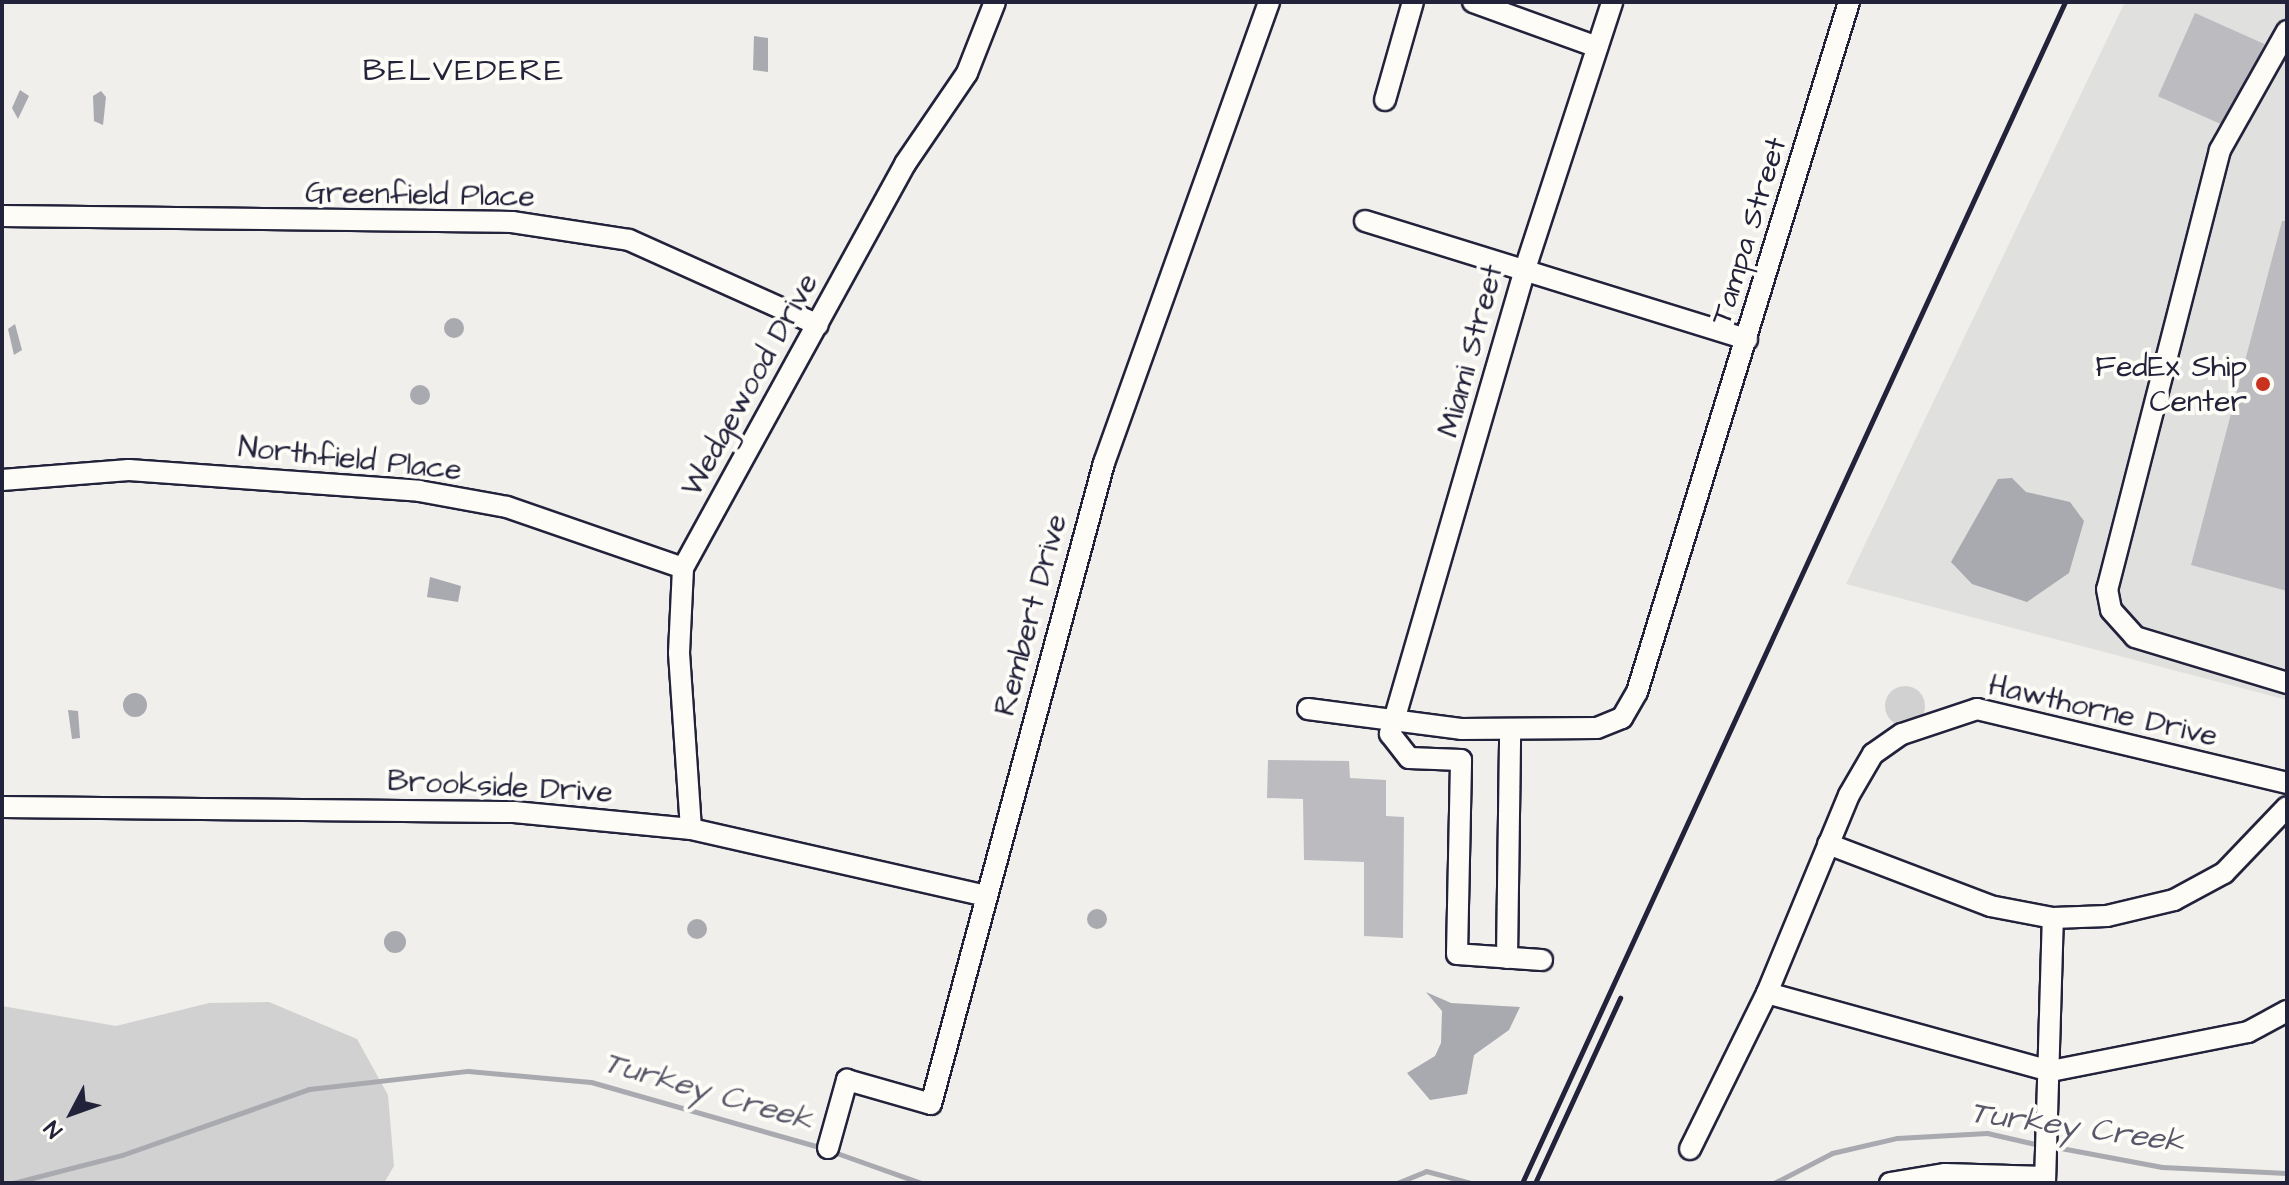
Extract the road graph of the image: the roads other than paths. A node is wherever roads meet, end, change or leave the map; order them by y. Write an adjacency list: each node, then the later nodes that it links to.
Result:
1 (995, 2): 13 (street, Wedgewood Drive)
2 (1269, 2): 28 (street, Rembert Drive)
3 (1413, 2): 9 (street)
4 (1473, 2): 8 (street)
5 (1612, 2): 8 (street, Miami Street)
6 (1849, 2): 14 (street, Tampa Street)
7 (2287, 31): 17 (street)
8 (1597, 47): 12 (street, Miami Street)
9 (1385, 100)
10 (2, 216): 13 (street, Greenfield Place)
11 (1365, 221): 12 (street)
12 (1524, 272): 14 (street); 19 (street, Miami Street)
13 (818, 325): 16 (street, Wedgewood Drive)
14 (1747, 339): 21 (street, Tampa Street)
15 (2, 480): 16 (street, Northfield Place)
16 (683, 568): 26 (street, Wedgewood Drive)
17 (2287, 683)
18 (1308, 709): 19 (street, Tampa Street)
19 (1394, 719): 20 (street, Tampa Street); 22 (street)
20 (1461, 729): 21 (street, Tampa Street); 22 (street)
21 (1510, 730): 30 (street)
22 (1461, 760): 30 (street)
23 (2287, 783): 27 (street, Hawthorne Drive)
24 (2, 807): 26 (street, Brookside Drive)
25 (2287, 807): 29 (street)
26 (691, 829): 28 (street, Brookside Drive)
27 (1828, 844): 29 (street); 32 (street, Hawthorne Drive)
28 (987, 896): 35 (street, Rembert Drive)
29 (2053, 918): 34 (street)
30 (1507, 958): 31 (street)
31 (1542, 960)
32 (1767, 993): 34 (street); 36 (street, Hawthorne Drive)
33 (2287, 1011): 34 (street)
34 (2051, 1071): 37 (street)
35 (828, 1148)
36 (1690, 1149)
37 (2046, 1174): 38 (street)
38 (1890, 1183)

